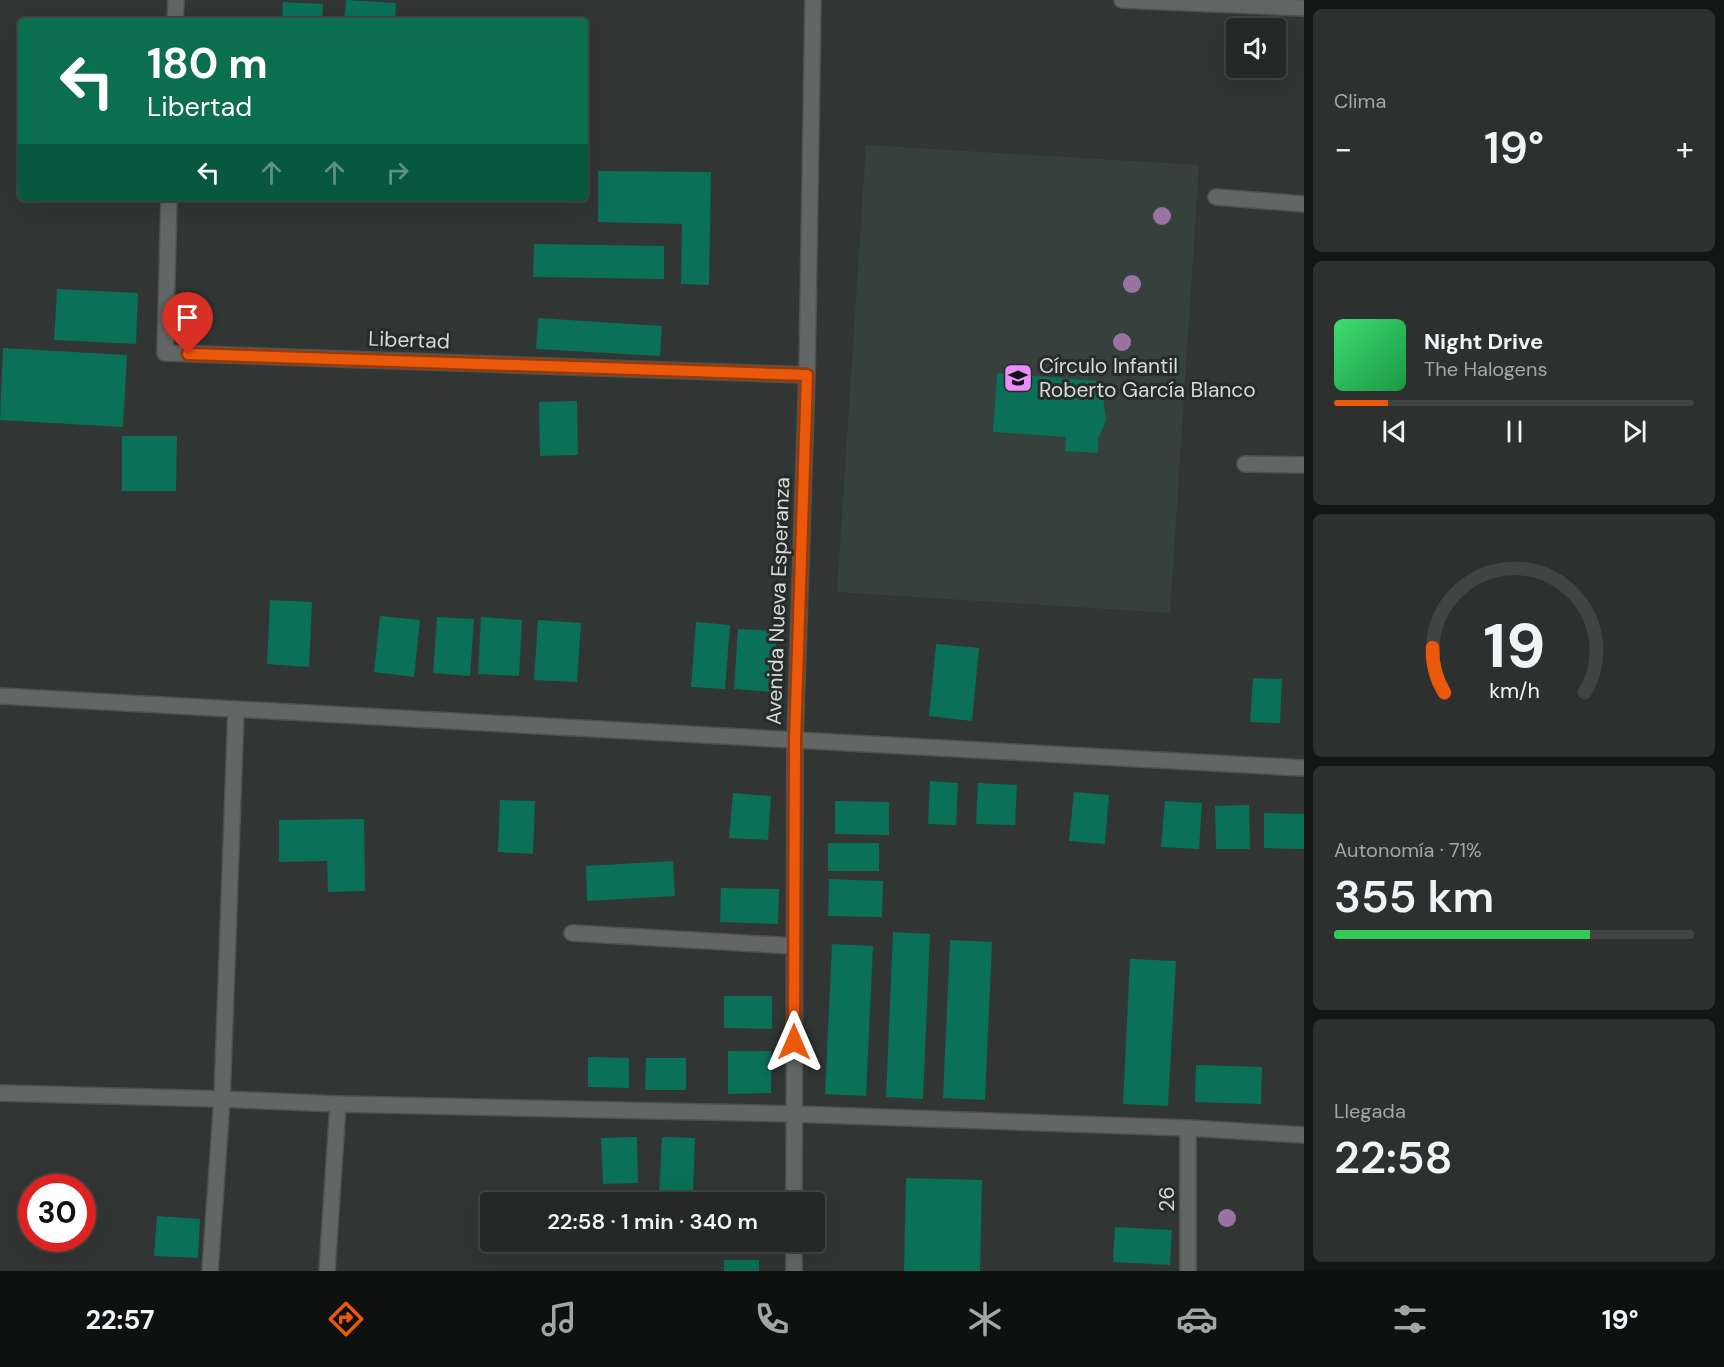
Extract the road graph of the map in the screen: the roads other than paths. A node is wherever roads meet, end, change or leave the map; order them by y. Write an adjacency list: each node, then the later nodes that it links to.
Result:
1 (176, 0): 5 (street)
2 (813, 0): 9 (street, Avenida Nueva Esperanza)
3 (1122, 0): 4 (street)
4 (1304, 8)
5 (175, 18)
6 (1216, 196): 8 (street)
7 (170, 201): 9 (street, Libertad)
8 (1304, 204)
9 (807, 375): 14 (street, Avenida Nueva Esperanza)
10 (1245, 464): 11 (street)
11 (1304, 465)
12 (0, 696): 13 (street)
13 (236, 710): 14 (street); 19 (street)
14 (795, 740): 15 (street); 17 (street, Avenida Nueva Esperanza)
15 (1304, 768)
16 (572, 933): 17 (street)
17 (794, 946): 21 (street, Avenida Nueva Esperanza)
18 (0, 1093): 19 (street)
19 (222, 1099): 20 (street); 26 (street)
20 (338, 1104): 21 (street); 27 (street)
21 (794, 1114): 22 (street); 24 (street, Avenida Nueva Esperanza)
22 (1188, 1128): 23 (street); 29 (street, 26)
23 (1304, 1135)
24 (794, 1192)
25 (794, 1252): 28 (street)
26 (210, 1271)
27 (327, 1271)
28 (794, 1271)
29 (1188, 1271)

